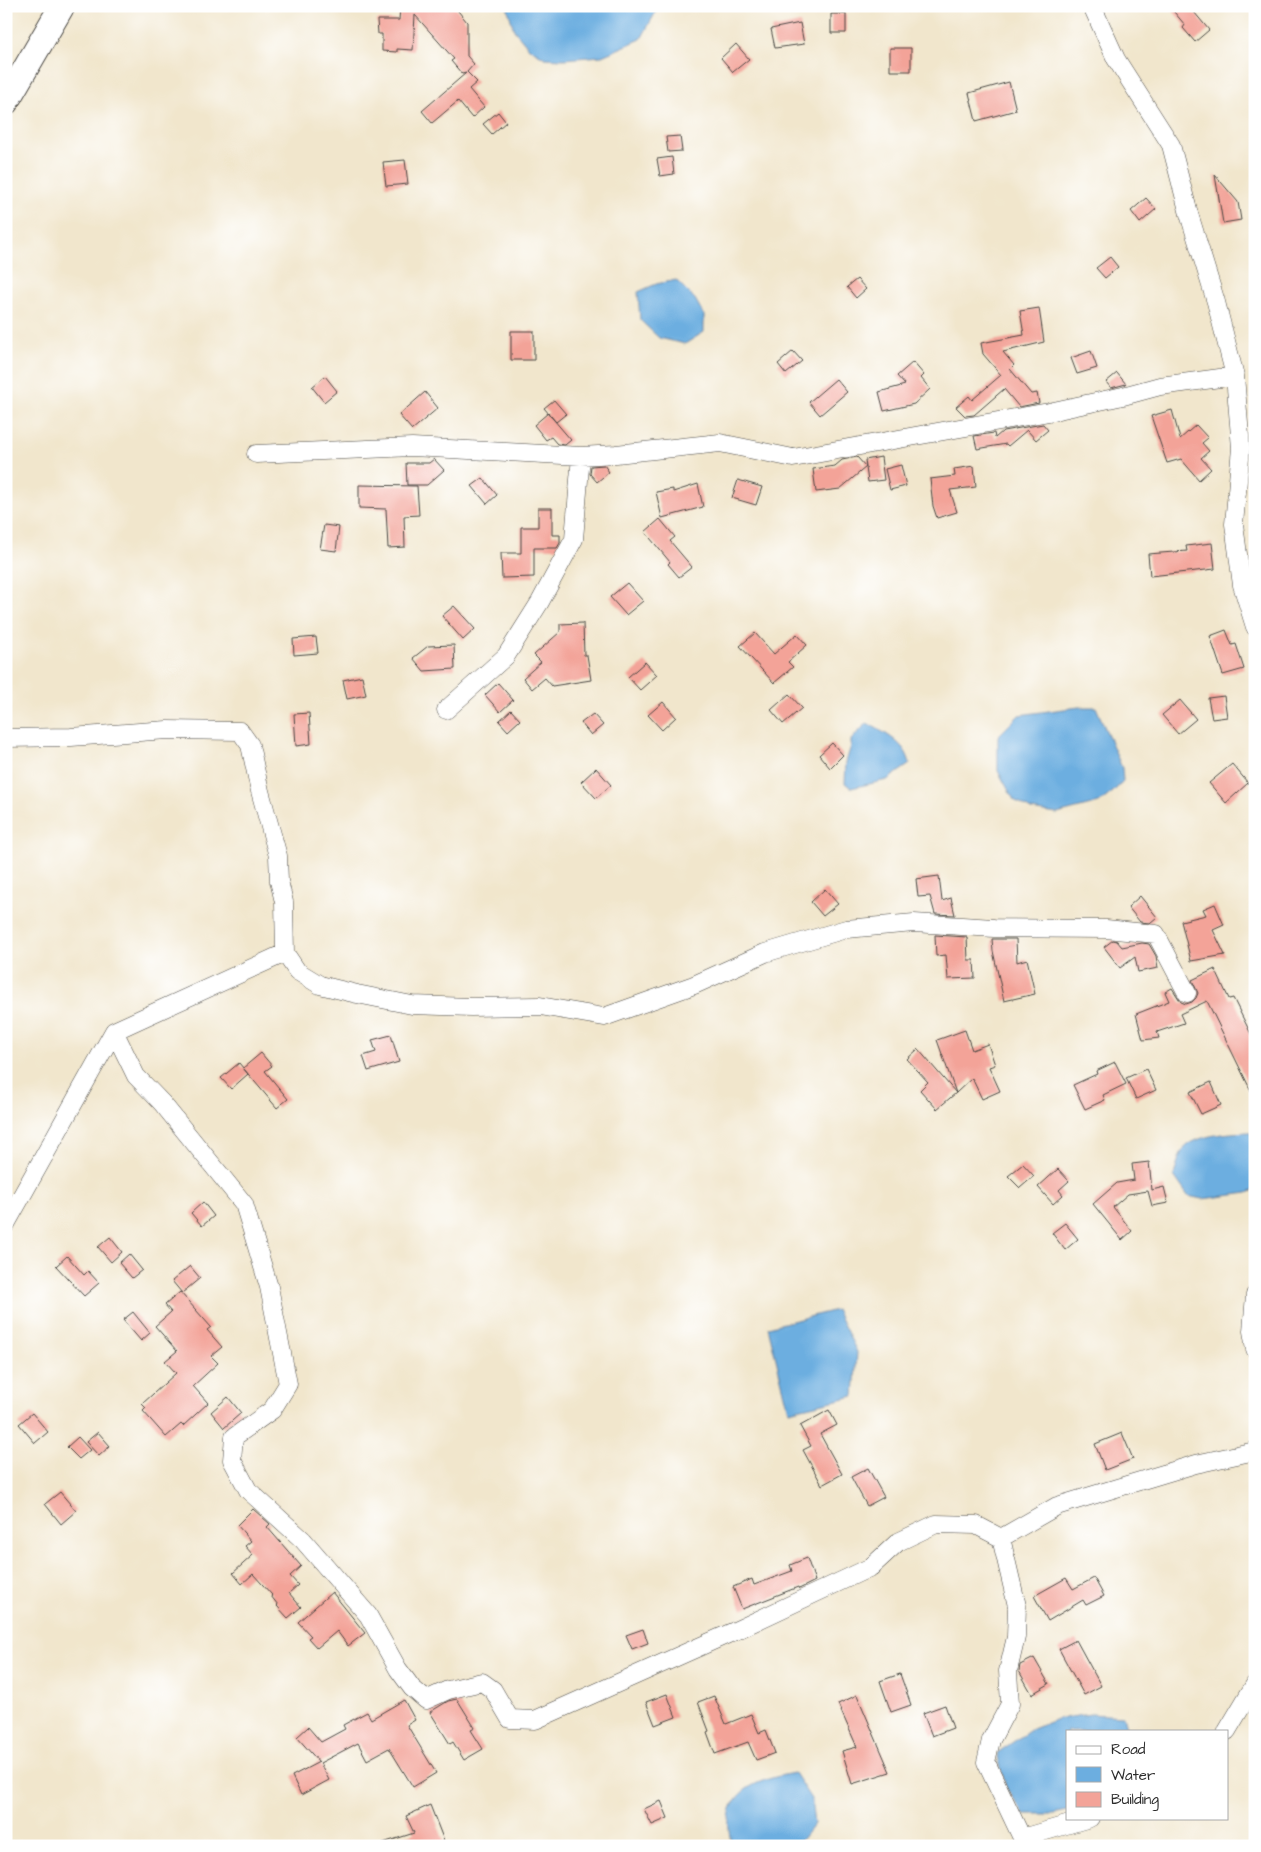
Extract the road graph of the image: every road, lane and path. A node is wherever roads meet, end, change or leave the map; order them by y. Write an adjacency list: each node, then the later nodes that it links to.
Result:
1 (62, 6): 3 (highway)
2 (1092, 6): 4 (street)
3 (6, 102)
4 (1235, 376): 6 (street); 7 (street)
5 (256, 454): 6 (street)
6 (581, 456): 8 (street)
7 (1255, 627)
8 (446, 710)
9 (6, 738): 10 (street)
10 (285, 953): 11 (street); 12 (street)
11 (1187, 993)
12 (114, 1031): 13 (street); 17 (street)
13 (6, 1224)
14 (1255, 1295): 15 (street)
15 (1255, 1349)
16 (1255, 1451): 17 (street)
17 (1001, 1538): 21 (street)
18 (1255, 1684): 19 (street)
19 (1228, 1730)
20 (1084, 1820): 21 (street)
21 (1026, 1841)

